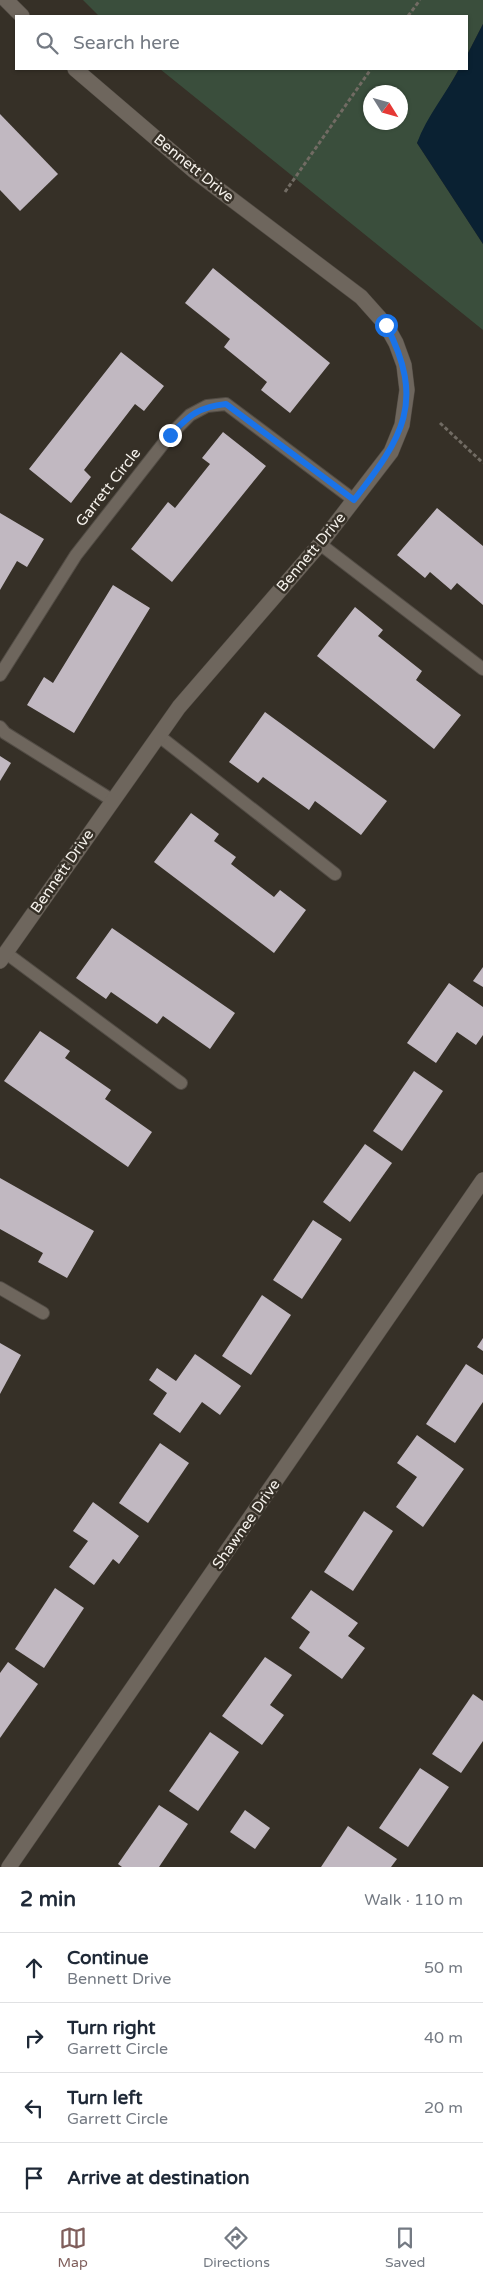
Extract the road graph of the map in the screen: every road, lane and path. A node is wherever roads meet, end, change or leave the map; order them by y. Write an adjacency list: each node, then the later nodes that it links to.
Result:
1 (6, 0): 3 (street)
2 (420, 0): 4 (path)
3 (21, 15)
4 (409, 15)
5 (76, 70): 10 (street, Bennett Drive)
6 (370, 70): 7 (path)
7 (284, 192)
8 (440, 423): 9 (path)
9 (483, 464)
10 (354, 500): 11 (street, Bennett Drive); 13 (lane, Garrett Circle)
11 (320, 544): 12 (lane); 15 (street, Bennett Drive)
12 (483, 669)
13 (0, 675)
14 (0, 727): 16 (lane)
15 (159, 736): 16 (street, Bennett Drive); 17 (lane)
16 (112, 800): 18 (street, Bennett Drive)
17 (335, 874)
18 (3, 957): 19 (lane)
19 (181, 1083)
20 (483, 1180): 23 (street, Shawnee Drive)
21 (0, 1288): 22 (lane)
22 (43, 1313)
23 (9, 1867)

